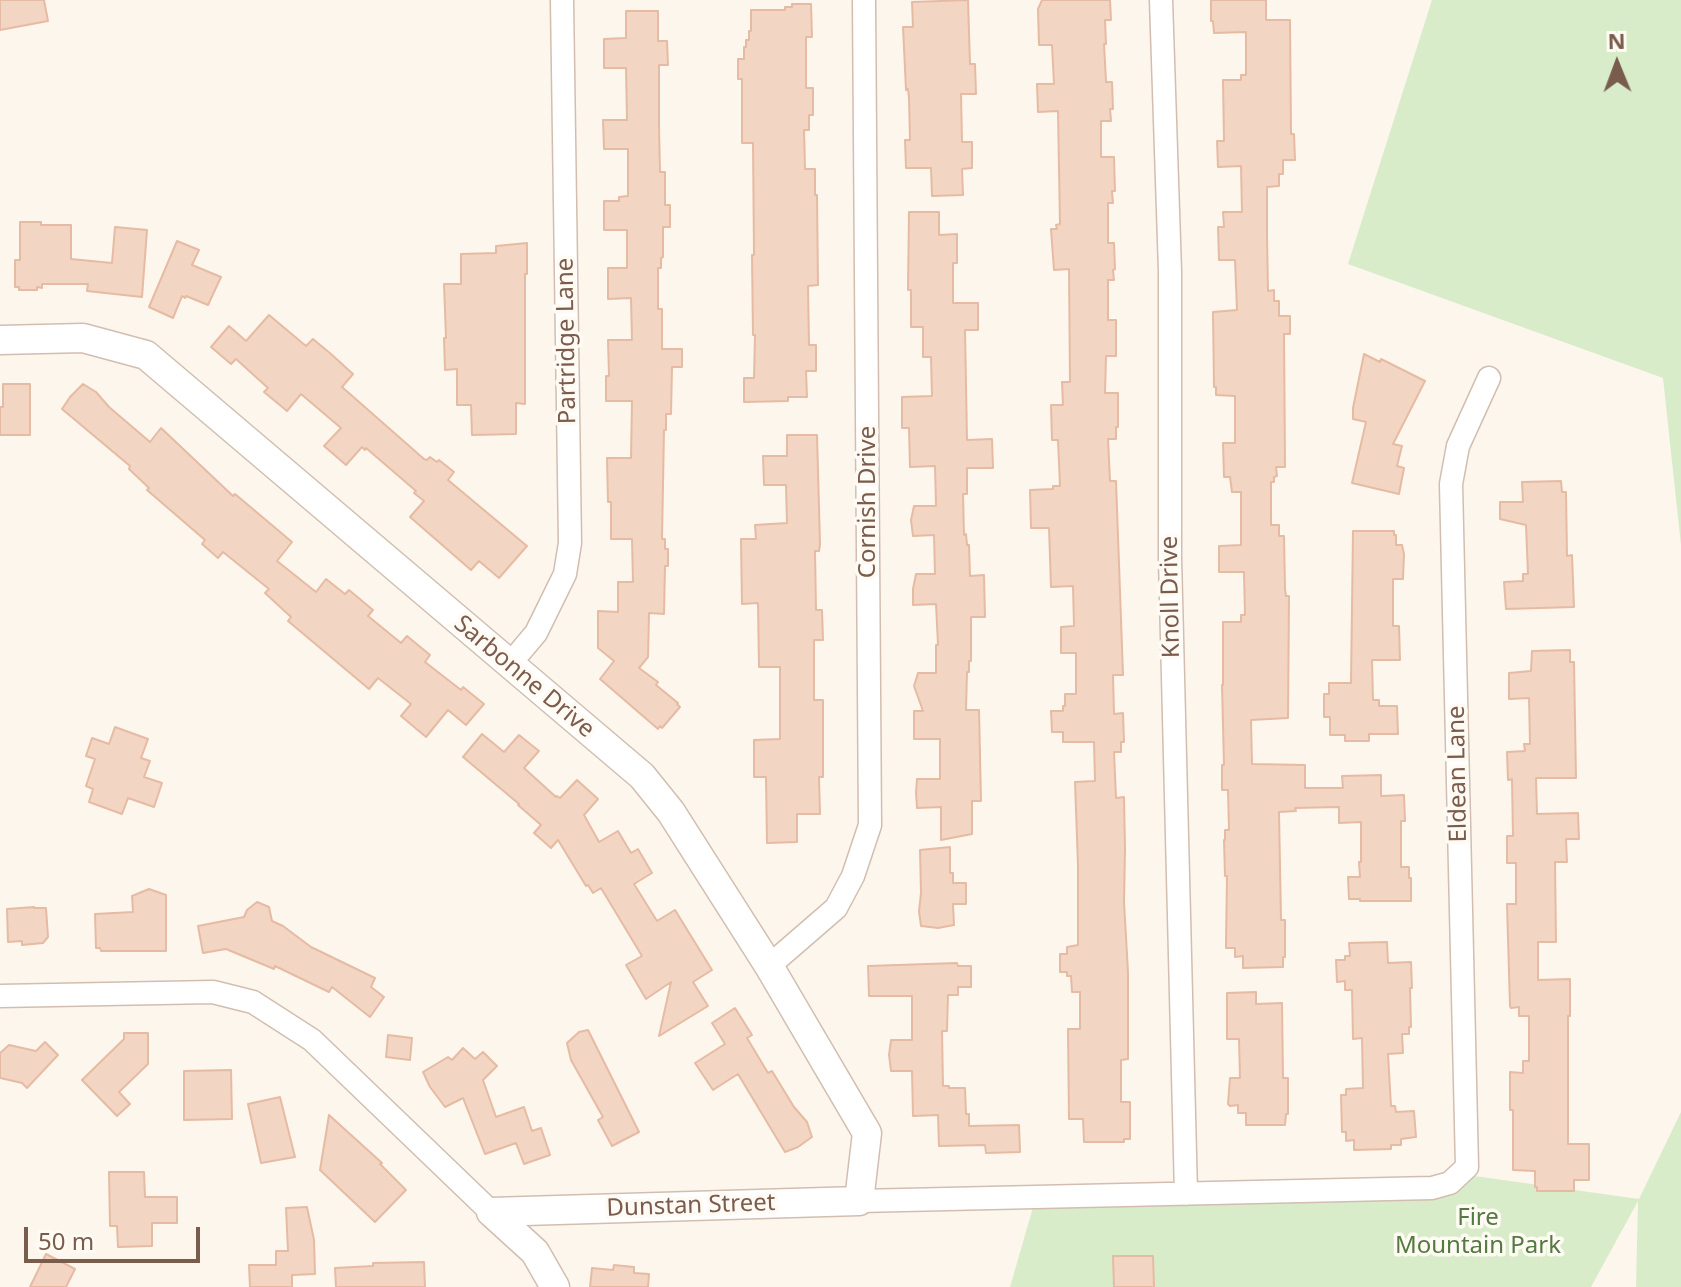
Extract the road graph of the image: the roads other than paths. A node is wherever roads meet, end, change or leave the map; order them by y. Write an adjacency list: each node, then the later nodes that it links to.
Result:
1 (562, 0): 6 (street, Partridge Lane)
2 (864, 0): 7 (street, Cornish Drive)
3 (1161, 0): 10 (street, Knoll Drive)
4 (0, 340): 6 (street, Sarbonne Drive)
5 (1489, 378): 9 (street, Eldean Lane)
6 (509, 665): 7 (street, Sarbonne Drive)
7 (769, 966): 11 (street, Sarbonne Drive)
8 (0, 996): 12 (street)
9 (1460, 1174): 10 (street, Dunstan Street)
10 (1186, 1194): 11 (street, Dunstan Street)
11 (859, 1201): 12 (street, Dunstan Street)
12 (491, 1212): 13 (street)
13 (555, 1287)

